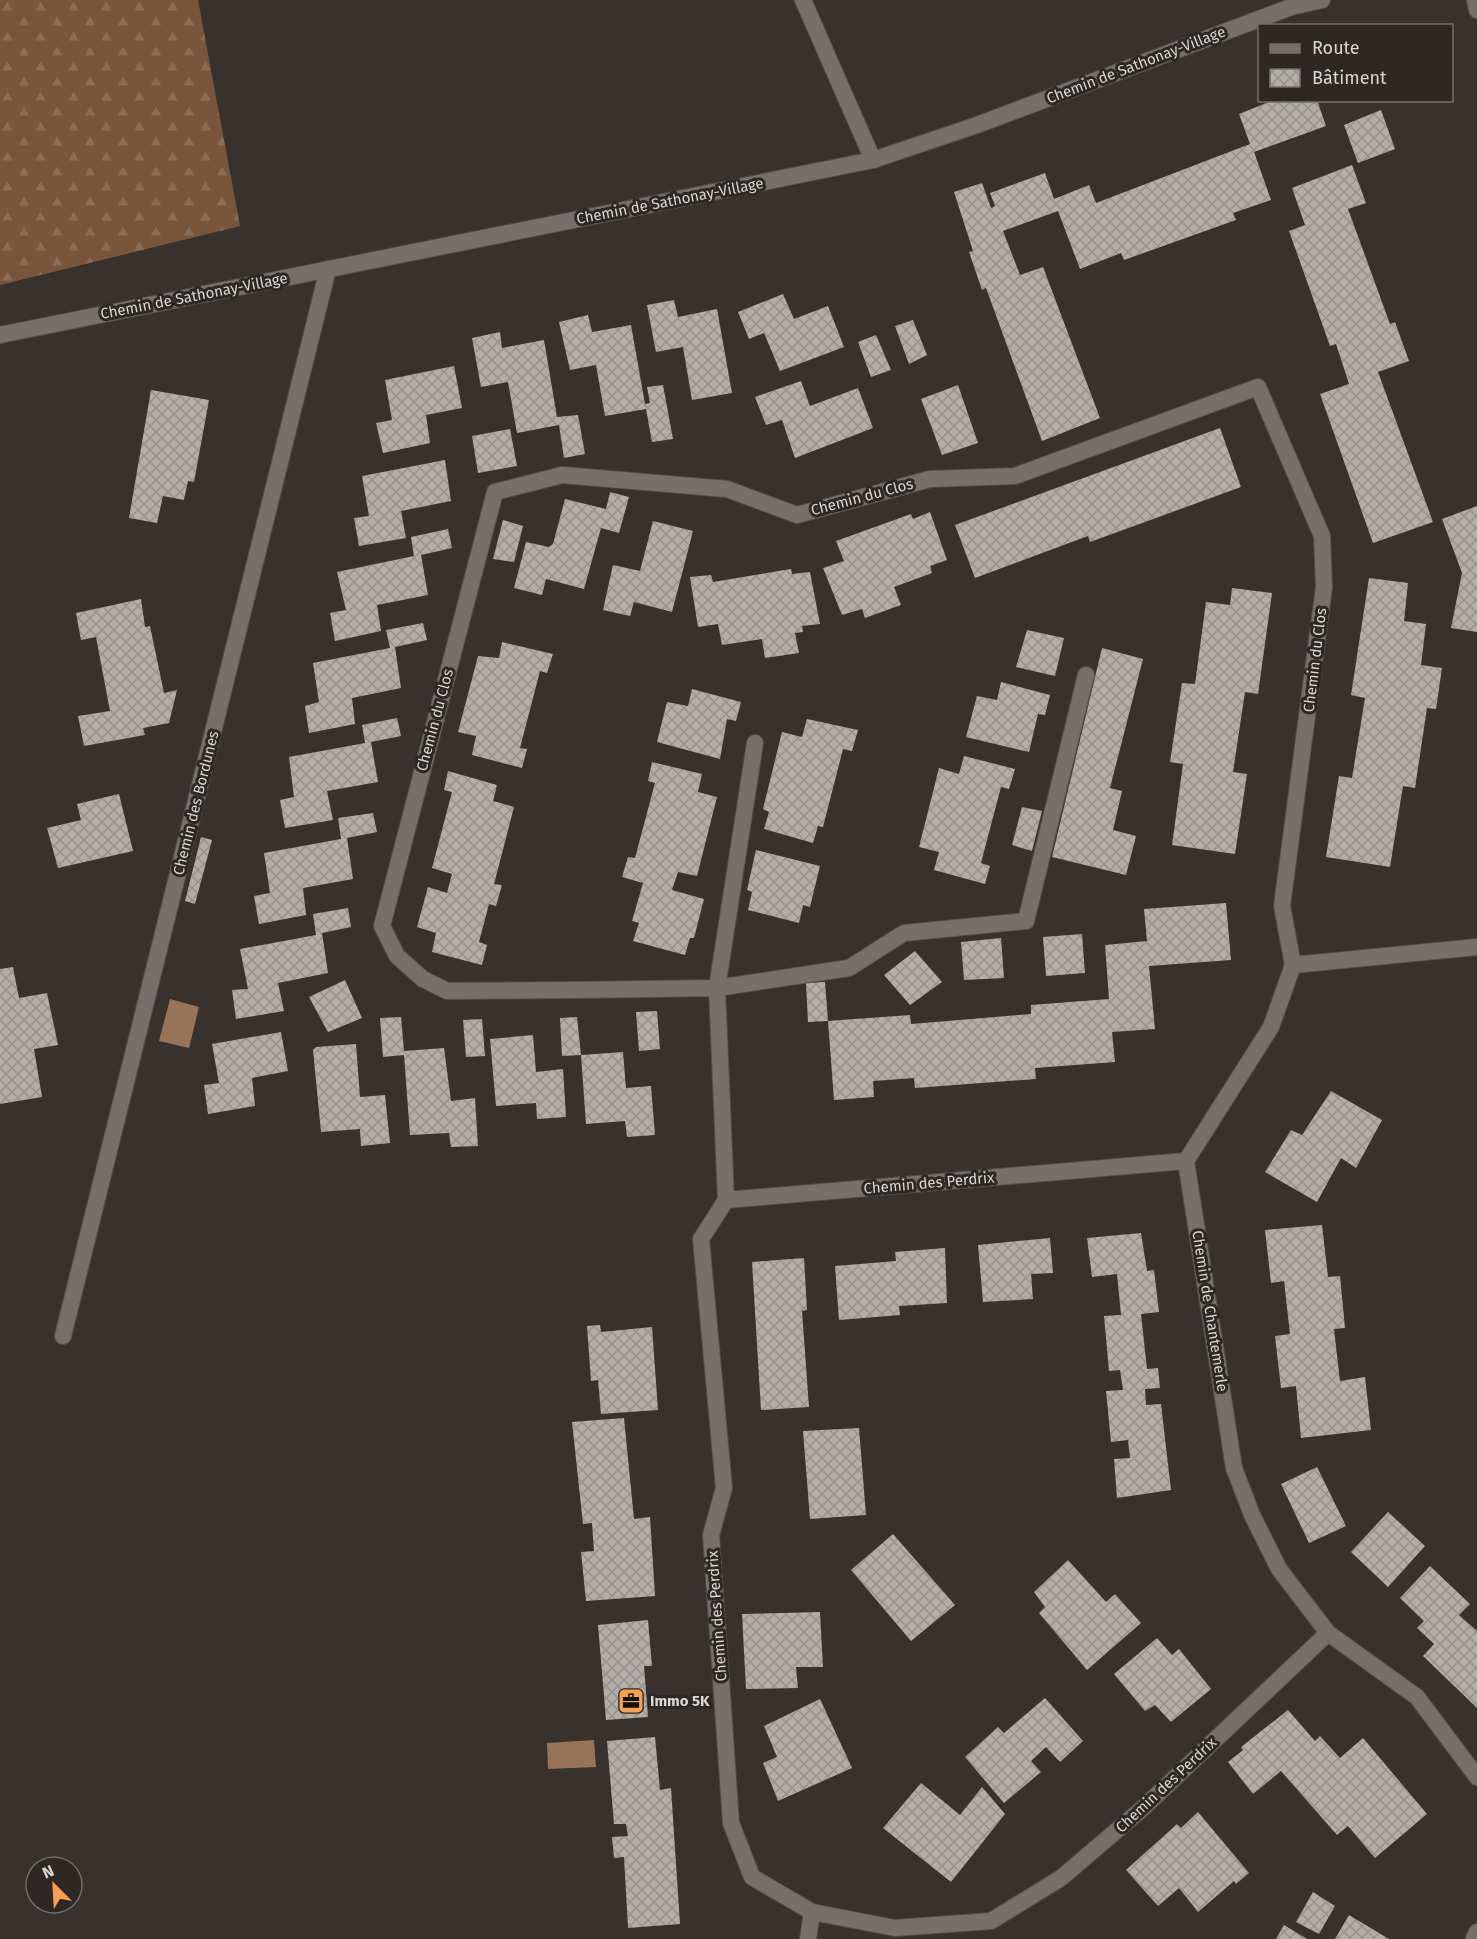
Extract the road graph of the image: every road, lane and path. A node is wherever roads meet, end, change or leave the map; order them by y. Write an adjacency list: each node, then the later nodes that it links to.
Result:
1 (803, 0): 5 (street)
2 (1322, 0): 5 (street, Chemin de Sathonay-Village)
3 (1475, 0): 4 (street)
4 (1477, 10)
5 (873, 160): 6 (street, Chemin de Sathonay-Village)
6 (328, 269): 7 (street, Chemin de Sathonay-Village); 15 (street, Chemin des Bordunes)
7 (0, 335)
8 (1086, 675): 12 (street, Chemin du Clos)
9 (755, 743): 12 (street)
10 (1477, 947): 11 (street)
11 (1293, 965): 12 (street, Chemin du Clos); 13 (street)
12 (717, 988): 14 (street)
13 (1186, 1161): 14 (street, Chemin des Perdrix); 16 (street, Chemin de Chantemerle)
14 (726, 1200): 18 (street, Chemin des Perdrix)
15 (63, 1336)
16 (1328, 1633): 17 (street, Chemin de Chantemerle); 18 (street, Chemin des Perdrix)
17 (1477, 1778)
18 (812, 1912): 20 (street)
19 (1477, 1932): 21 (street)
20 (808, 1939)
21 (1474, 1939)

